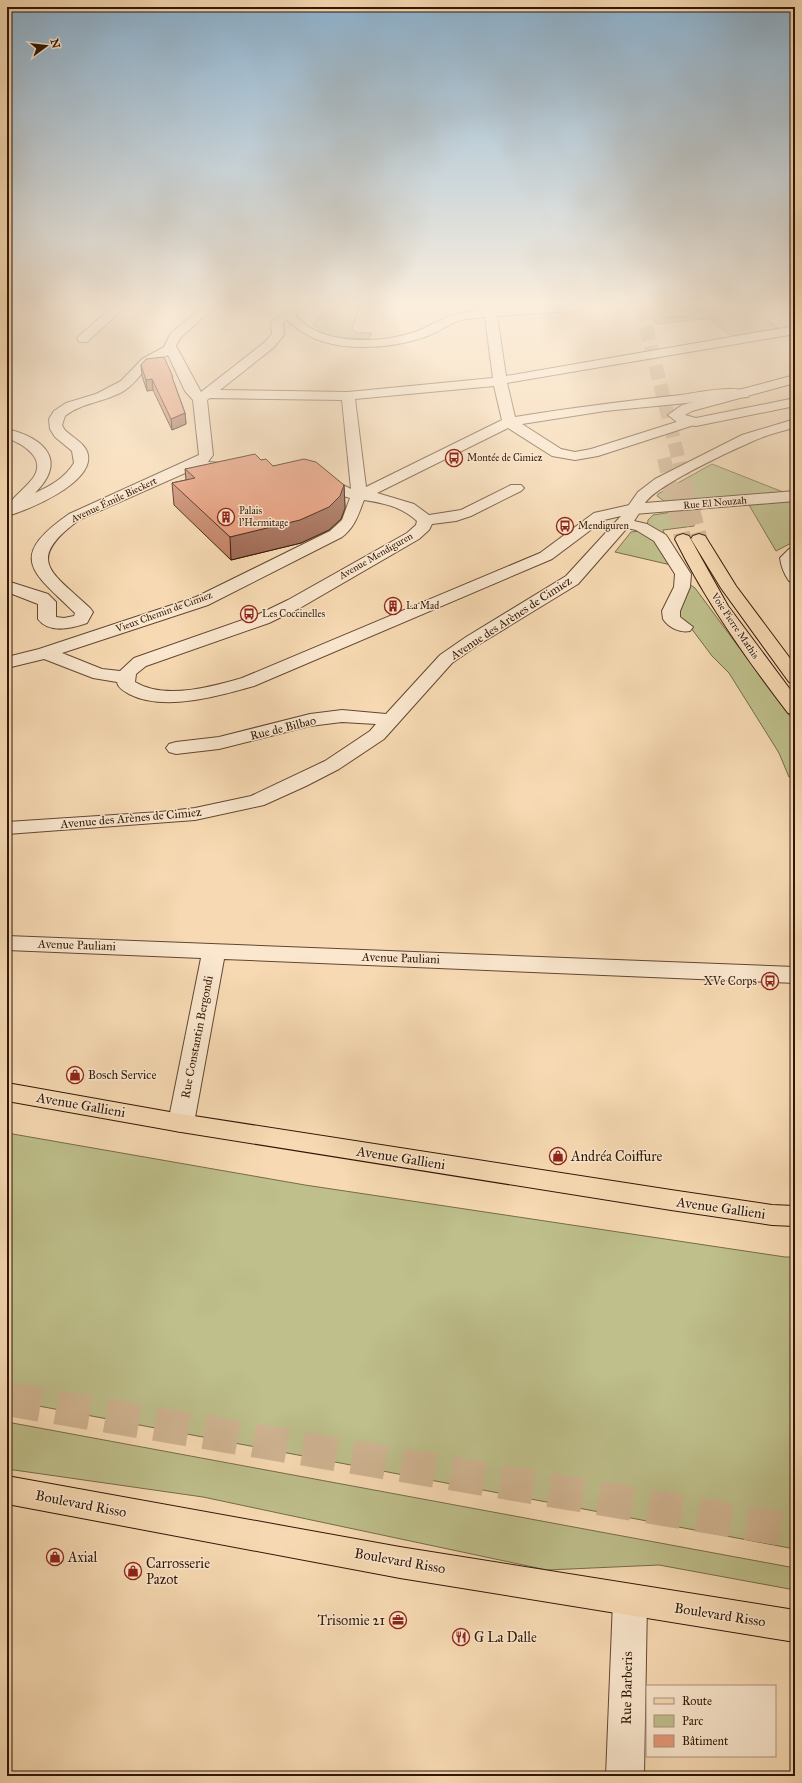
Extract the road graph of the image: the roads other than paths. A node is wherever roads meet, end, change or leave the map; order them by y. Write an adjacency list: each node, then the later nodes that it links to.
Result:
1 (115, 390): 22 (street)
2 (192, 390): 8 (street)
3 (211, 390): 8 (street)
4 (407, 390): 9 (street)
5 (503, 390): 11 (street)
6 (755, 390): 7 (street)
7 (743, 394): 11 (street); 12 (street)
8 (204, 396): 9 (street); 15 (street, Avenue Émile Bieckert)
9 (348, 396): 19 (street)
10 (795, 402): 12 (street)
11 (509, 422): 12 (street); 19 (street)
12 (688, 422)
13 (795, 423): 21 (street, Avenue des Arènes de Cimiez)
14 (7, 433): 22 (street)
15 (193, 466): 16 (street); 27 (street, Avenue Émile Bieckert)
16 (241, 468)
17 (304, 474): 19 (street)
18 (516, 488): 23 (street)
19 (360, 494): 23 (street); 29 (street, Vieux Chemin de Cimiez)
20 (795, 496): 21 (street, Rue El Nouzah)
21 (634, 509): 24 (street, Avenue des Arènes de Cimiez); 31 (street)
22 (9, 511)
23 (425, 520): 31 (street, Avenue Mendiguren)
24 (624, 523): 28 (street); 34 (street, Avenue des Arènes de Cimiez)
25 (795, 552): 26 (street)
26 (795, 577)
27 (7, 586)
28 (684, 627)
29 (45, 653): 30 (street, Vieux Chemin de Cimiez); 31 (street)
30 (7, 663)
31 (125, 677)
32 (795, 678): 33 (main road, Voie Pierre Mathis)
33 (795, 709)
34 (392, 720): 35 (street, Rue de Bilbao); 36 (street, Avenue des Arènes de Cimiez)
35 (176, 748)
36 (7, 828)
37 (7, 943): 38 (street, Avenue Pauliani)
38 (214, 950): 39 (street, Avenue Pauliani); 41 (street, Rue Constantin Bergondi)
39 (795, 974)
40 (7, 1092): 41 (main road, Avenue Gallieni)
41 (181, 1123): 42 (main road, Avenue Gallieni)
42 (795, 1216)
43 (7, 1490): 44 (main road, Boulevard Risso)
44 (630, 1601): 45 (main road, Boulevard Risso); 46 (street, Rue Barberis)
45 (795, 1626)
46 (625, 1776)

